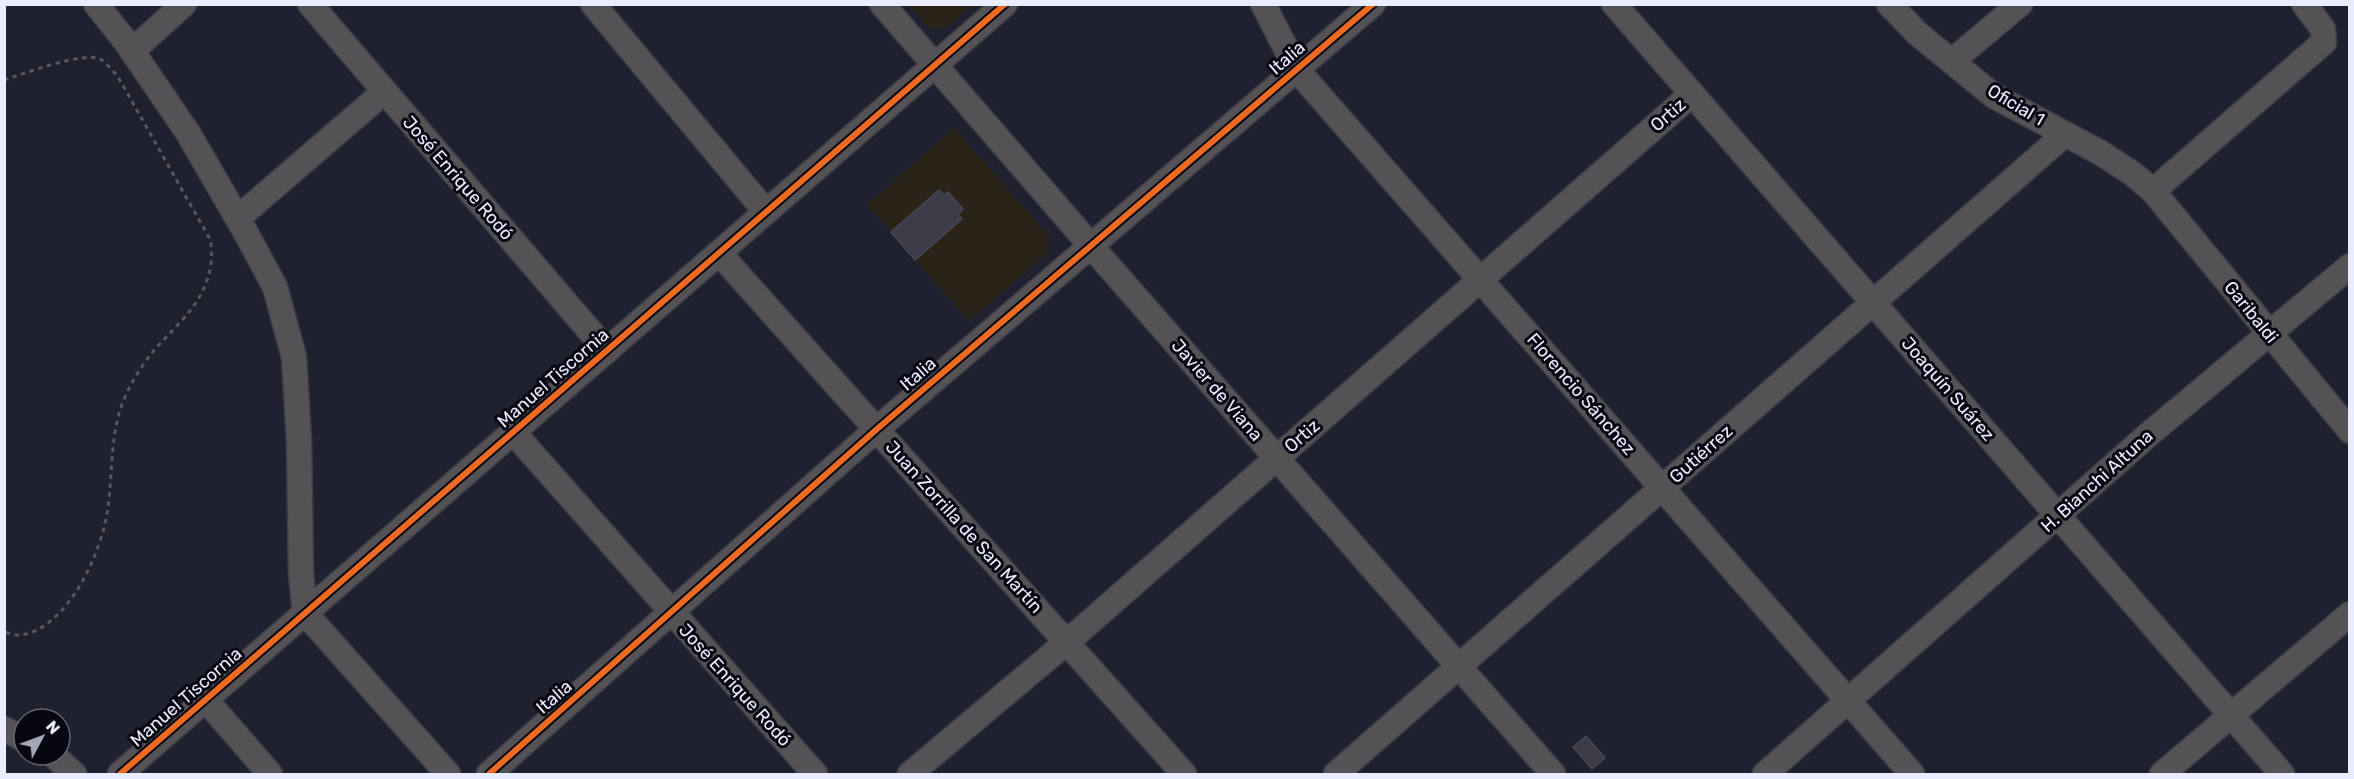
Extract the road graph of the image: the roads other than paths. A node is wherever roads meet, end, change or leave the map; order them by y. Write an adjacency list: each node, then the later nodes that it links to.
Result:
1 (96, 4): 13 (street)
2 (184, 4): 13 (street)
3 (310, 4): 17 (street, José Enrique Rodó)
4 (592, 4): 21 (street)
5 (882, 4): 15 (street, Javier de Viana)
6 (1005, 4): 15 (street, Manuel Tiscornia)
7 (1263, 4): 16 (street, Florencio Sánchez)
8 (1373, 4): 16 (street, Italia)
9 (1614, 4): 18 (street, Joaquín Suárez)
10 (1889, 4): 14 (street, Oficial 1)
11 (2020, 4): 14 (street)
12 (2304, 4): 20 (street)
13 (132, 51): 22 (street)
14 (1952, 61): 19 (street, Oficial 1)
15 (935, 65): 21 (street, Manuel Tiscornia); 23 (street, Javier de Viana)
16 (1297, 70): 23 (street, Italia); 26 (street, Florencio Sánchez)
17 (384, 92): 22 (street); 29 (street, José Enrique Rodó)
18 (1692, 94): 26 (street, Ortiz); 27 (street, Joaquín Suárez)
19 (2065, 134): 20 (street, Oficial 1); 27 (street, Gutiérrez)
20 (2153, 191): 28 (street, Garibaldi)
21 (766, 212): 24 (street, Manuel Tiscornia)
22 (238, 218): 36 (street)
23 (1090, 246): 30 (street, Italia); 33 (street, Javier de Viana)
24 (719, 253): 29 (street, Manuel Tiscornia); 30 (street, Juan Zorrilla de San Martín)
25 (2349, 266): 28 (street, H. Bianchi Altuna)
26 (1481, 279): 33 (street, Ortiz); 34 (street, Florencio Sánchez)
27 (1873, 302): 34 (street, Gutiérrez); 35 (street, Joaquín Suárez)
28 (2268, 334): 31 (street, Garibaldi); 35 (street, H. Bianchi Altuna)
29 (607, 351): 32 (street, Manuel Tiscornia)
30 (877, 429): 37 (street, Italia); 39 (street, Juan Zorrilla de San Martín)
31 (2349, 431)
32 (513, 432): 36 (street, Manuel Tiscornia); 37 (street, José Enrique Rodó)
33 (1277, 458): 39 (street, Ortiz); 40 (street, Javier de Viana)
34 (1663, 488): 40 (street, Gutiérrez); 42 (street, Florencio Sánchez)
35 (2058, 516): 42 (street, H. Bianchi Altuna); 43 (street, Joaquín Suárez)
36 (305, 613): 41 (street, Manuel Tiscornia); 46 (street)
37 (672, 614): 47 (street, Italia); 48 (street, José Enrique Rodó)
38 (2349, 614): 43 (street)
39 (1067, 642): 49 (street, Ortiz); 50 (street, Juan Zorrilla de San Martín)
40 (1460, 668): 51 (street, Gutiérrez); 52 (street, Javier de Viana)
41 (206, 700): 44 (street, Manuel Tiscornia); 45 (street)
42 (1849, 702): 53 (street, H. Bianchi Altuna); 54 (street, Florencio Sánchez)
43 (2231, 715): 55 (street); 56 (street, Joaquín Suárez)
44 (120, 774)
45 (270, 774)
46 (448, 774)
47 (489, 774)
48 (815, 774)
49 (910, 774)
50 (1184, 774)
51 (1336, 774)
52 (1553, 774)
53 (1765, 774)
54 (1912, 774)
55 (2162, 774)
56 (2282, 774)

